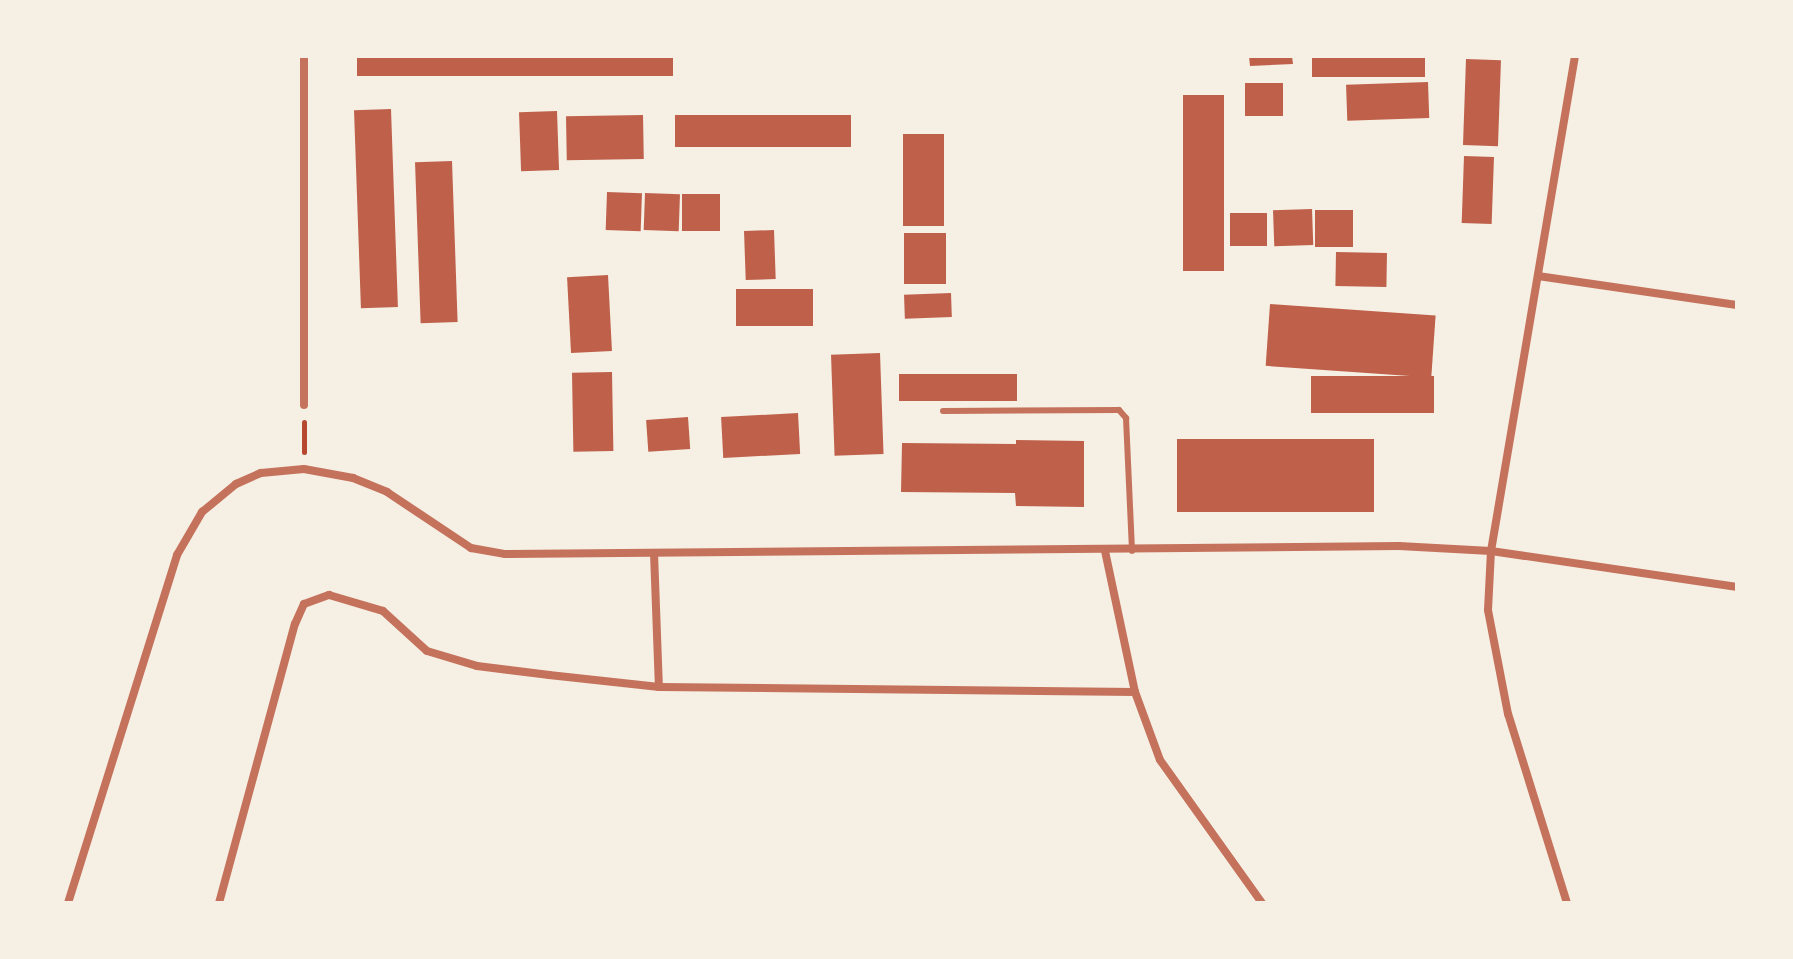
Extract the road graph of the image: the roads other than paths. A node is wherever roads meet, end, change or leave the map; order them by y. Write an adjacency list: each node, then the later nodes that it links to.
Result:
1 (304, 56): 5 (street)
2 (1575, 56): 3 (street)
3 (1538, 276): 4 (street); 9 (street)
4 (1737, 305)
5 (304, 405)
6 (943, 411): 8 (lane)
7 (1105, 551): 8 (street); 10 (street); 13 (street)
8 (1132, 551): 9 (street)
9 (1491, 551): 11 (street); 17 (street)
10 (654, 553): 12 (street); 14 (street)
11 (1737, 587)
12 (659, 687): 13 (street); 15 (street)
13 (1135, 692): 16 (street)
14 (68, 903)
15 (219, 903)
16 (1262, 903)
17 (1567, 903)

